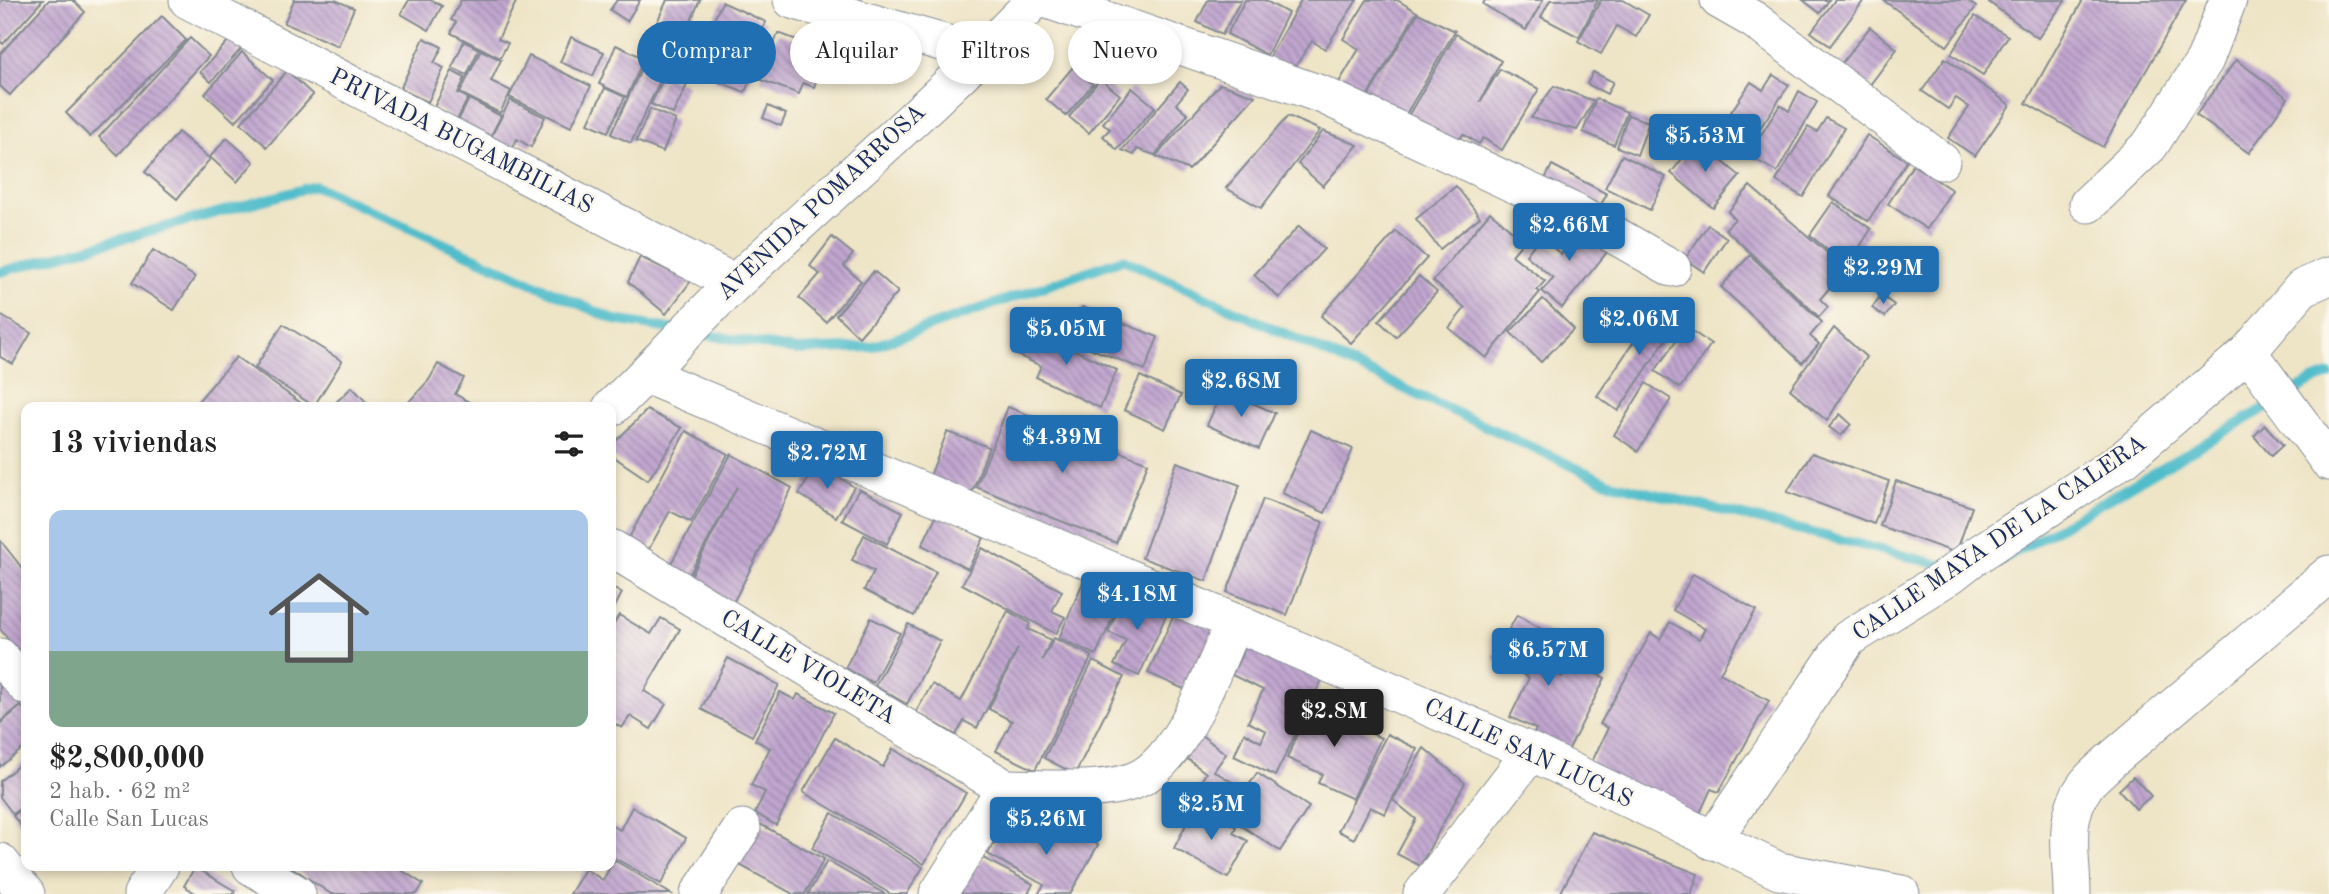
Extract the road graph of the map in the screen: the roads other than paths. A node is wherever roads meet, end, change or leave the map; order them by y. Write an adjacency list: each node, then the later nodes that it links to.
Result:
1 (188, 0): 15 (street, PRIVADA BUGAMBILIAS)
2 (792, 0): 9 (street)
3 (1035, 0): 8 (street, AVENIDA POMARROSA)
4 (1048, 0): 13 (street)
5 (1718, 0): 7 (street)
6 (2228, 0): 12 (street)
7 (1760, 10): 11 (street)
8 (1015, 21)
9 (936, 41)
10 (951, 84): 15 (street, AVENIDA POMARROSA)
11 (1941, 161)
12 (2088, 204)
13 (1672, 268)
14 (2329, 276): 16 (street, CALLE MAYA DE LA CALERA)
15 (729, 289): 17 (street, AVENIDA POMARROSA)
16 (2248, 352): 19 (street); 28 (street, CALLE MAYA DE LA CALERA)
17 (646, 375): 18 (street, AVENIDA POMARROSA); 22 (street, CALLE SAN LUCAS)
18 (616, 403)
19 (2329, 462)
20 (616, 551): 26 (street, CALLE VIOLETA)
21 (2329, 574): 40 (street)
22 (1234, 622): 25 (street, CALLE SAN LUCAS); 26 (street)
23 (0, 657): 24 (street)
24 (21, 680)
25 (1531, 752): 28 (street, CALLE SAN LUCAS); 38 (street)
26 (1005, 788): 37 (street)
27 (742, 828): 36 (street)
28 (1713, 841): 32 (street, CALLE SAN LUCAS)
29 (0, 862): 33 (street)
30 (157, 871): 34 (street)
31 (259, 871): 35 (street)
32 (1775, 883): 39 (street, CALLE SAN LUCAS)
33 (26, 894)
34 (142, 894)
35 (297, 894)
36 (699, 894)
37 (937, 894)
38 (1422, 894)
39 (1901, 894)
40 (2072, 894)

